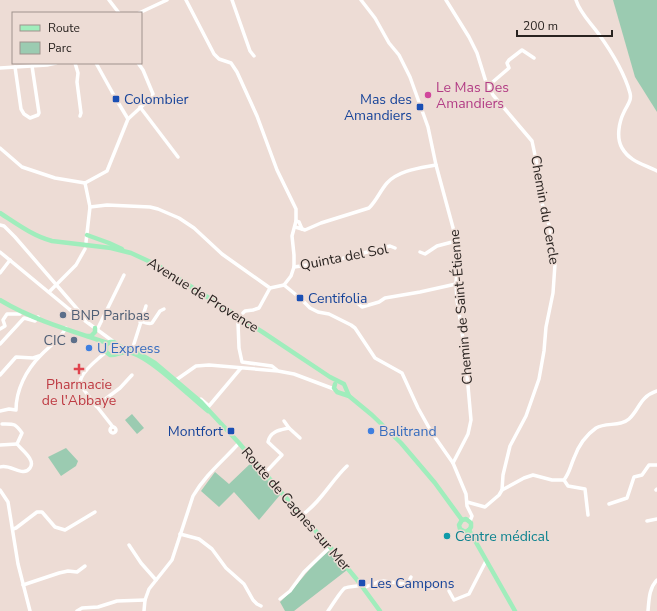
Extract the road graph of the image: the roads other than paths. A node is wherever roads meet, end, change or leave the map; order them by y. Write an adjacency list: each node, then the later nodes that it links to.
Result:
1 (109, 0): 8 (street)
2 (167, 0): 9 (street)
3 (186, 0): 30 (street)
4 (232, 0): 10 (street)
5 (361, 0): 25 (street, Chemin de Saint-Étienne)
6 (446, 0): 19 (street, Chemin du Cercle)
7 (576, 0): 26 (street)
8 (118, 12)
9 (141, 12)
10 (254, 56)
11 (534, 58): 19 (street)
12 (43, 64): 16 (street)
13 (74, 64): 21 (street)
14 (97, 64): 22 (street)
15 (139, 64): 20 (street)
16 (30, 65): 17 (street); 17 (street)
17 (15, 67): 18 (street)
18 (0, 68)
19 (488, 86): 103 (street, Chemin du Cercle)
20 (140, 107): 22 (street); 24 (street)
21 (80, 116)
22 (128, 119): 27 (street)
23 (0, 148): 27 (street)
24 (178, 157)
25 (436, 165): 33 (street); 35 (street, Chemin de Saint-Étienne)
26 (657, 171)
27 (85, 183): 28 (street)
28 (90, 208): 34 (street); 49 (street)
29 (0, 213): 41 (main road, Avenue de Provence)
30 (296, 220): 32 (street); 33 (street)
31 (0, 225): 46 (street)
32 (295, 227): 33 (street); 43 (street)
33 (302, 229)
34 (87, 235): 36 (street); 41 (main road)
35 (456, 241): 40 (street); 47 (street, Chemin de Saint-Étienne)
36 (86, 242)
37 (395, 248): 43 (street, Quinta del Sol)
38 (85, 249): 46 (street)
39 (0, 252): 42 (street)
40 (420, 252)
41 (131, 253): 78 (main road, Avenue de Provence)
42 (10, 260): 44 (street); 50 (street)
43 (294, 267): 48 (street)
44 (0, 274)
45 (124, 275): 62 (street)
46 (56, 284): 50 (street); 55 (street)
47 (456, 284): 52 (street); 96 (street, Chemin de Saint-Étienne)
48 (284, 285): 49 (street); 96 (street)
49 (270, 288): 57 (street)
50 (49, 292): 55 (street)
51 (0, 300): 56 (main road)
52 (354, 300)
53 (146, 306): 59 (street)
54 (164, 309): 59 (street)
55 (76, 311): 62 (street)
56 (21, 312): 58 (main road); 63 (street)
57 (243, 313)
58 (38, 318): 61 (main road); 67 (street)
59 (140, 322): 70 (street)
60 (238, 323): 75 (street)
61 (66, 328): 64 (main road); 72 (street)
62 (94, 328): 64 (main road); 65 (street)
63 (0, 329)
64 (87, 336): 69 (main road)
65 (106, 336): 66 (street); 69 (street)
66 (114, 342): 68 (main road); 69 (main road)
67 (0, 344)
68 (119, 346): 70 (main road, Route de Cagnes sur Mer); 71 (main road)
69 (107, 347): 71 (main road, Route de Cagnes sur Mer); 86 (street)
70 (132, 350): 79 (main road, Route de Cagnes sur Mer)
71 (118, 353): 73 (main road, Route de Cagnes sur Mer)
72 (40, 356): 76 (street); 87 (street)
73 (145, 360): 79 (street); 84 (main road, Route de Cagnes sur Mer)
74 (241, 368): 75 (street); 79 (street); 85 (street)
75 (278, 371): 81 (street)
76 (0, 375)
77 (132, 375): 86 (street)
78 (330, 377): 80 (main road, Avenue de Provence); 81 (main road, Avenue de Provence)
79 (178, 382): 84 (main road); 85 (main road, Route de Cagnes sur Mer)
80 (341, 383): 81 (main road); 83 (main road)
81 (333, 387): 83 (main road)
82 (657, 391): 101 (street)
83 (345, 392): 110 (main road)
84 (190, 396): 85 (main road, Route de Cagnes sur Mer)
85 (198, 402): 93 (main road, Route de Cagnes sur Mer)
86 (96, 406): 90 (street)
87 (0, 411)
88 (284, 421): 91 (street)
89 (2, 424): 94 (street)
90 (113, 427)
91 (289, 428): 92 (street); 100 (street)
92 (300, 438)
93 (240, 443): 100 (main road, Route de Cagnes sur Mer); 115 (street)
94 (17, 444): 95 (street); 99 (street)
95 (0, 445)
96 (453, 463): 104 (street)
97 (657, 465): 105 (street)
98 (347, 466): 107 (street)
99 (0, 467)
100 (265, 473): 107 (main road, Route de Cagnes sur Mer)
101 (564, 480): 103 (street); 108 (street)
102 (0, 490): 113 (street)
103 (502, 490): 104 (street)
104 (467, 502): 111 (street)
105 (609, 504)
106 (95, 512): 113 (street)
107 (302, 515): 117 (main road, Route de Cagnes sur Mer)
108 (588, 515)
109 (657, 519): 112 (street)
110 (462, 520): 111 (main road); 114 (main road)
111 (470, 521): 114 (main road)
112 (647, 521)
113 (13, 529): 124 (street)
114 (469, 530): 118 (main road)
115 (180, 534): 121 (street); 130 (street)
116 (129, 545): 121 (street)
117 (330, 547): 125 (main road, Route de Cagnes sur Mer); 128 (street)
118 (486, 561): 127 (street); 136 (main road)
119 (85, 566): 124 (street)
120 (411, 577): 123 (street)
121 (156, 580): 129 (street)
122 (657, 580): 137 (street)
123 (404, 583): 125 (street); 126 (street)
124 (23, 585): 131 (street)
125 (362, 586): 134 (street); 135 (main road, Route de Cagnes sur Mer)
126 (434, 588)
127 (449, 591)
128 (280, 599)
129 (145, 600): 132 (street); 133 (street)
130 (261, 606)
131 (30, 611)
132 (77, 611)
133 (144, 611)
134 (328, 611)
135 (380, 611)
136 (515, 611)
137 (648, 611)

